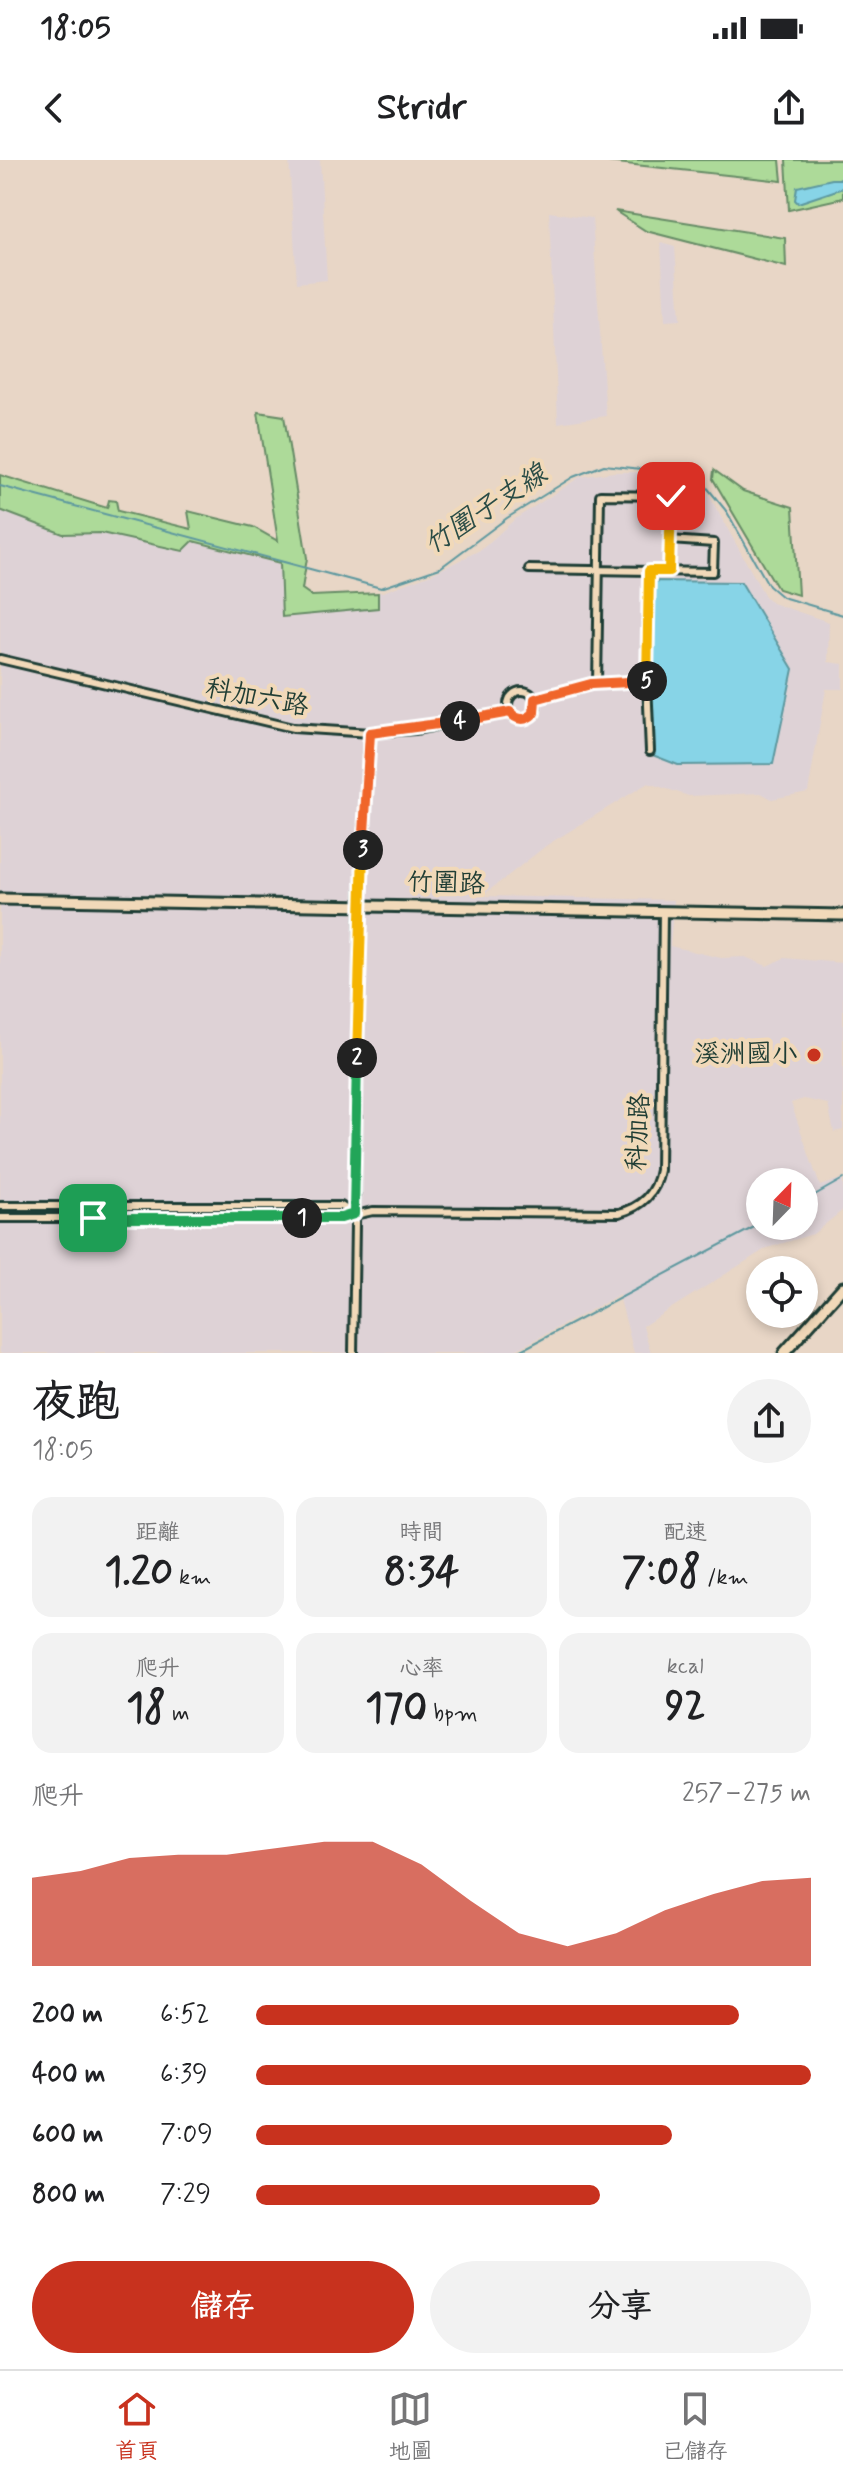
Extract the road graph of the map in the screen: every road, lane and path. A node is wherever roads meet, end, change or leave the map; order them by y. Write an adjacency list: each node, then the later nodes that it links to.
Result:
1 (670, 540): 3 (street); 5 (street); 5 (street)
2 (529, 569): 3 (street)
3 (599, 570): 4 (street); 8 (street)
4 (649, 571): 5 (street); 7 (street)
5 (669, 571)
6 (0, 659): 11 (street, 科加六路)
7 (647, 682): 8 (street); 12 (street)
8 (597, 684): 9 (street)
9 (535, 699): 10 (street); 10 (street)
10 (510, 712): 11 (street, 科加六路)
11 (370, 733): 14 (street)
12 (650, 751)
13 (0, 899): 14 (street, 竹圍路)
14 (360, 903): 15 (street, 竹圍路); 18 (street)
15 (663, 911): 16 (street, 竹圍路); 18 (street, 科加路)
16 (843, 915)
17 (0, 1206): 18 (street, 科加路)
18 (354, 1214): 19 (street, 科加路); 21 (street)
19 (0, 1218)
20 (843, 1287): 22 (street)
21 (353, 1353)
22 (784, 1353)

